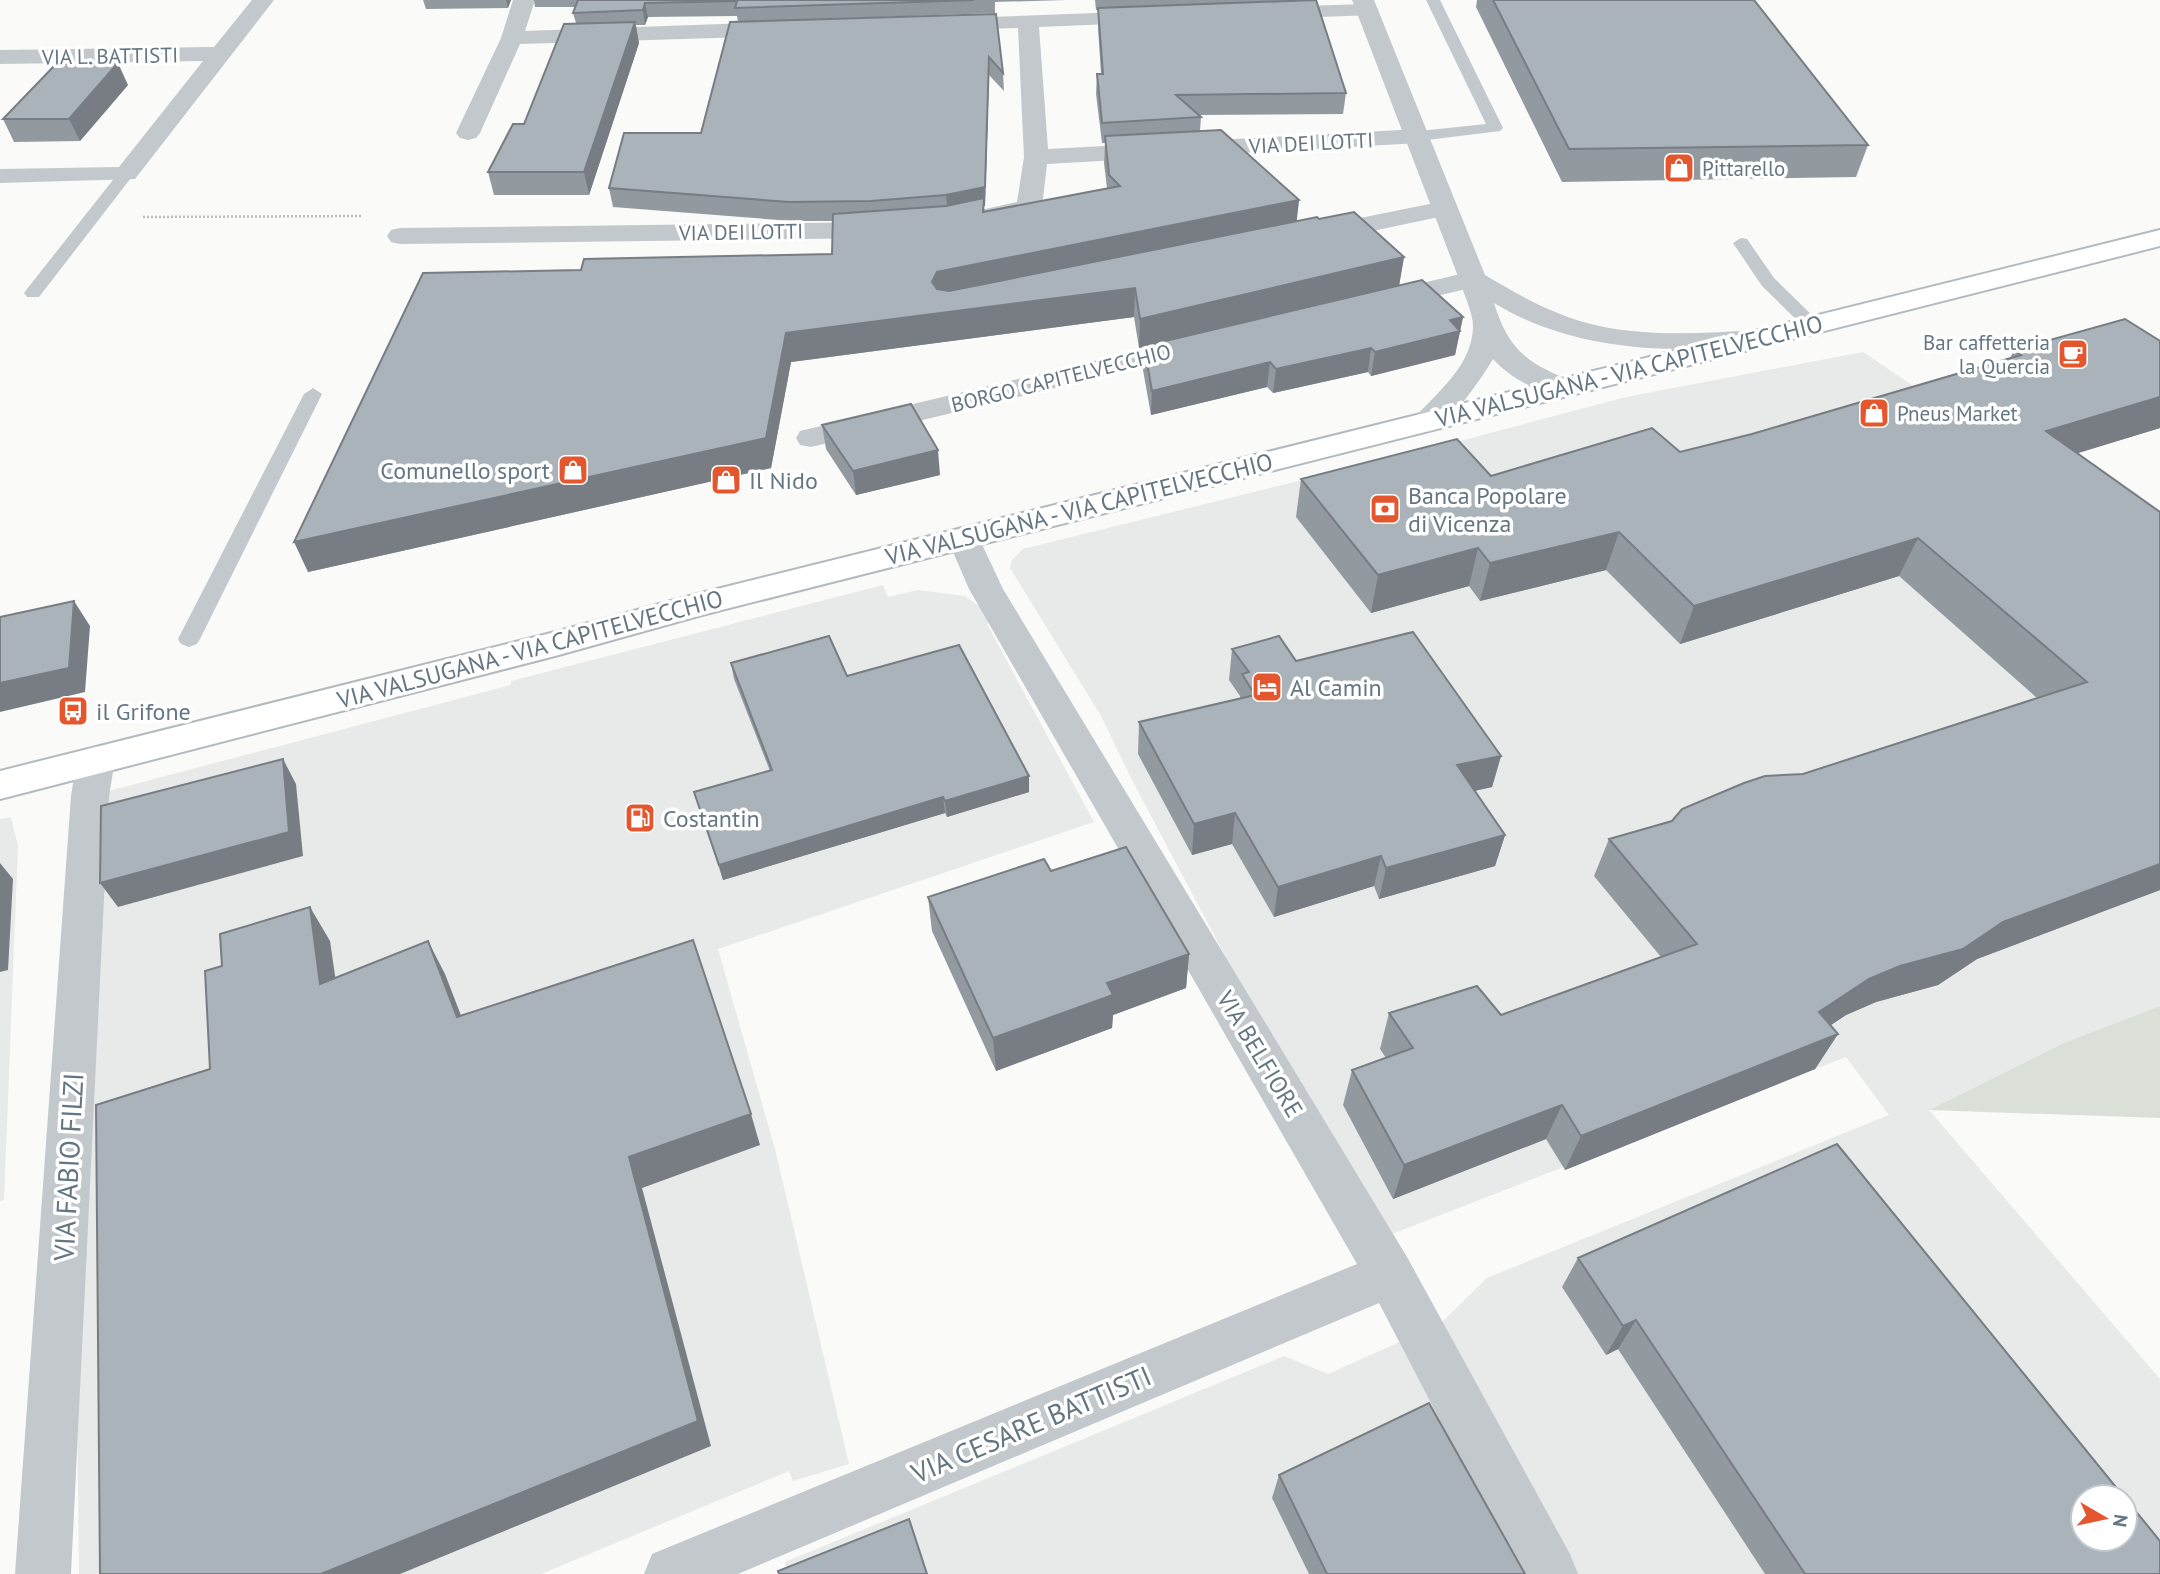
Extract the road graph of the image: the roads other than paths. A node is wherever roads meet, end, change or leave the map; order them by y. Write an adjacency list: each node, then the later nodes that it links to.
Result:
1 (263, 0): 11 (street, VIA L. BATTISTI)
2 (524, 0): 10 (street)
3 (1433, 0): 14 (lane)
4 (1365, 5): 5 (street); 14 (street)
5 (1248, 14)
6 (1166, 16): 7 (street)
7 (1028, 21): 8 (street); 15 (street)
8 (916, 25)
9 (805, 29): 10 (street)
10 (512, 38): 13 (street)
11 (220, 54): 12 (street, VIA L. BATTISTI); 16 (street, VIA L. BATTISTI)
12 (0, 57)
13 (468, 133)
14 (1419, 136): 15 (street, VIA DEI LOTTI); 18 (street)
15 (1036, 157): 19 (street)
16 (126, 174): 17 (street); 26 (lane)
17 (0, 176)
18 (1444, 209): 23 (street); 25 (street)
19 (962, 221)
20 (911, 227): 21 (street, VIA DEI LOTTI)
21 (400, 236)
22 (2160, 238): 30 (main road, VIA VALSUGANA - VIA CAPITELVECCHIO)
23 (1293, 240)
24 (1741, 243): 30 (lane)
25 (1474, 279): 27 (street); 28 (street); 29 (street)
26 (33, 293)
27 (1508, 302): 31 (street); 33 (street)
28 (1352, 308)
29 (1487, 326): 33 (street); 35 (street)
30 (1813, 326): 31 (main road, VIA VALSUGANA - VIA CAPITELVECCHIO)
31 (1759, 339): 33 (main road, VIA VALSUGANA - VIA CAPITELVECCHIO)
32 (1217, 341): 36 (street, BORGO CAPITELVECCHIO)
33 (1560, 387): 35 (main road, VIA VALSUGANA - VIA CAPITELVECCHIO)
34 (313, 394): 38 (lane)
35 (1426, 423): 37 (main road, VIA VALSUGANA - VIA CAPITELVECCHIO)
36 (811, 438)
37 (963, 538): 39 (main road, VIA VALSUGANA - VIA CAPITELVECCHIO); 41 (street, VIA BELFIORE)
38 (189, 639)
39 (96, 760): 40 (main road, VIA VALSUGANA - VIA CAPITELVECCHIO); 42 (street, VIA FABIO FILZI)
40 (0, 785)
41 (1390, 1274): 43 (street, VIA CESARE BATTISTI); 44 (street, VIA BELFIORE)
42 (43, 1574)
43 (673, 1574)
44 (1550, 1574)

